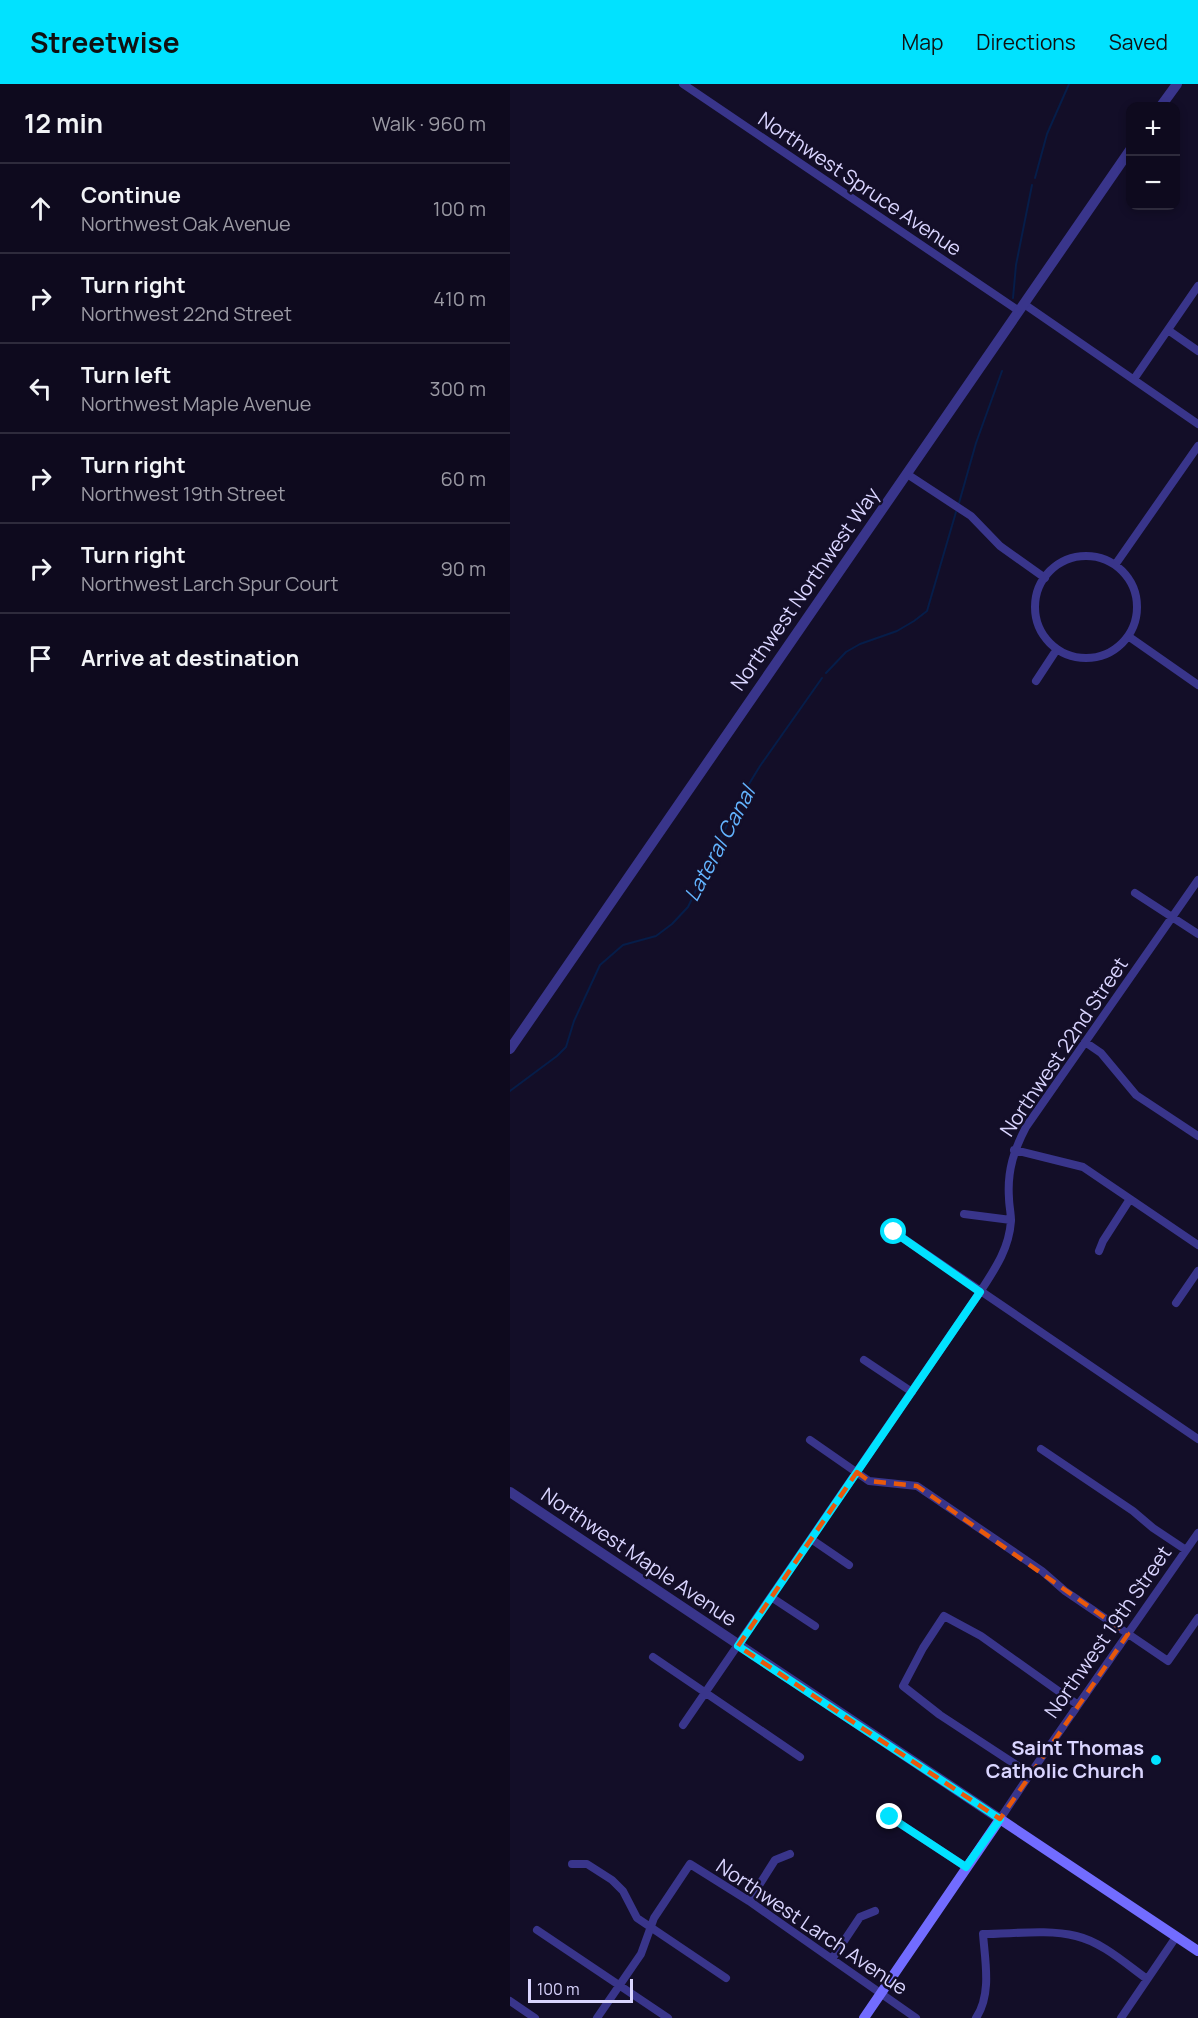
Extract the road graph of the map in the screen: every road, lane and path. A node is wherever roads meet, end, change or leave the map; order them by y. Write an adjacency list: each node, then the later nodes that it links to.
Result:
1 (683, 84): 6 (street, Northwest Spruce Avenue)
2 (1176, 84): 3 (street)
3 (1164, 102)
4 (1127, 156): 6 (street, Northwest Northwest Way)
5 (1198, 286): 7 (street)
6 (1021, 308): 9 (street, Northwest Spruce Avenue); 12 (street, Northwest Northwest Way)
7 (1167, 330): 8 (street); 9 (street)
8 (1198, 351)
9 (1134, 379): 10 (street, Northwest Spruce Avenue)
10 (1198, 423)
11 (1198, 446): 13 (street)
12 (907, 474): 14 (street); 24 (street, Northwest Northwest Way)
13 (1115, 565): 14 (street); 15 (street)
14 (1045, 578): 16 (street)
15 (1128, 636): 16 (street); 18 (street)
16 (1057, 649): 17 (street)
17 (1036, 681)
18 (1198, 685)
19 (1198, 880): 21 (street, Northwest 22nd Street)
20 (1135, 892): 21 (street)
21 (1172, 917): 22 (street); 23 (street, Northwest 22nd Street)
22 (1198, 934)
23 (1085, 1042): 25 (street); 26 (street, Northwest 22nd Street)
24 (510, 1049)
25 (1198, 1136)
26 (1014, 1150): 27 (street); 29 (street, Northwest 22nd Street)
27 (1130, 1199): 31 (street); 32 (street)
28 (964, 1214): 29 (street)
29 (1011, 1220): 34 (street, Northwest 22nd Street)
30 (894, 1232): 34 (street)
31 (1198, 1245)
32 (1099, 1251)
33 (1198, 1271): 35 (street)
34 (980, 1292): 37 (street, Northwest 22nd Street); 38 (street)
35 (1176, 1303)
36 (864, 1360): 37 (street)
37 (912, 1392): 41 (street, Northwest 22nd Street)
38 (1198, 1438)
39 (810, 1440): 41 (street)
40 (1041, 1449): 45 (street)
41 (856, 1472): 44 (street, Northwest 22nd Street); 50 (street)
42 (510, 1492): 51 (street, Northwest Maple Avenue)
43 (1198, 1533): 45 (street, Northwest 19th Street)
44 (811, 1539): 46 (street); 47 (street, Northwest 22nd Street)
45 (1186, 1550): 50 (street, Northwest 19th Street)
46 (849, 1565)
47 (771, 1597): 49 (street); 51 (street, Northwest 22nd Street)
48 (1198, 1619): 50 (street)
49 (815, 1626)
50 (1128, 1634): 54 (street, Northwest 19th Street)
51 (738, 1646): 53 (street, Northwest 22nd Street); 59 (street, Northwest Maple Avenue)
52 (653, 1657): 53 (street)
53 (705, 1693): 55 (street, Northwest 22nd Street); 56 (street)
54 (1078, 1705): 57 (street, Northwest 19th Street); 57 (street)
55 (683, 1725)
56 (800, 1757)
57 (1029, 1774): 59 (street, Northwest 19th Street)
58 (890, 1817): 62 (street)
59 (1000, 1819): 62 (main road, Northwest 19th Street); 67 (main road, Northwest Maple Avenue)
60 (790, 1854): 63 (street)
61 (572, 1864): 65 (street)
62 (966, 1867): 73 (main road, Northwest 19th Street)
63 (749, 1901): 65 (street, Northwest Larch Avenue); 69 (street, Northwest Larch Avenue)
64 (875, 1911): 69 (street)
65 (651, 1928): 70 (street); 72 (street)
66 (537, 1930): 72 (street)
67 (1176, 1937): 68 (main road, Northwest Maple Avenue); 71 (street)
68 (1198, 1951)
69 (832, 1959): 73 (street, Northwest Larch Avenue)
70 (726, 1978)
71 (1147, 1979): 80 (street); 81 (street)
72 (619, 1985): 76 (street); 77 (street)
73 (882, 1993): 78 (main road, Northwest 19th Street); 79 (street, Northwest Larch Avenue)
74 (510, 2001): 75 (street)
75 (533, 2017)
76 (597, 2018)
77 (668, 2018)
78 (864, 2018)
79 (916, 2018)
80 (976, 2018)
81 (1121, 2018)

